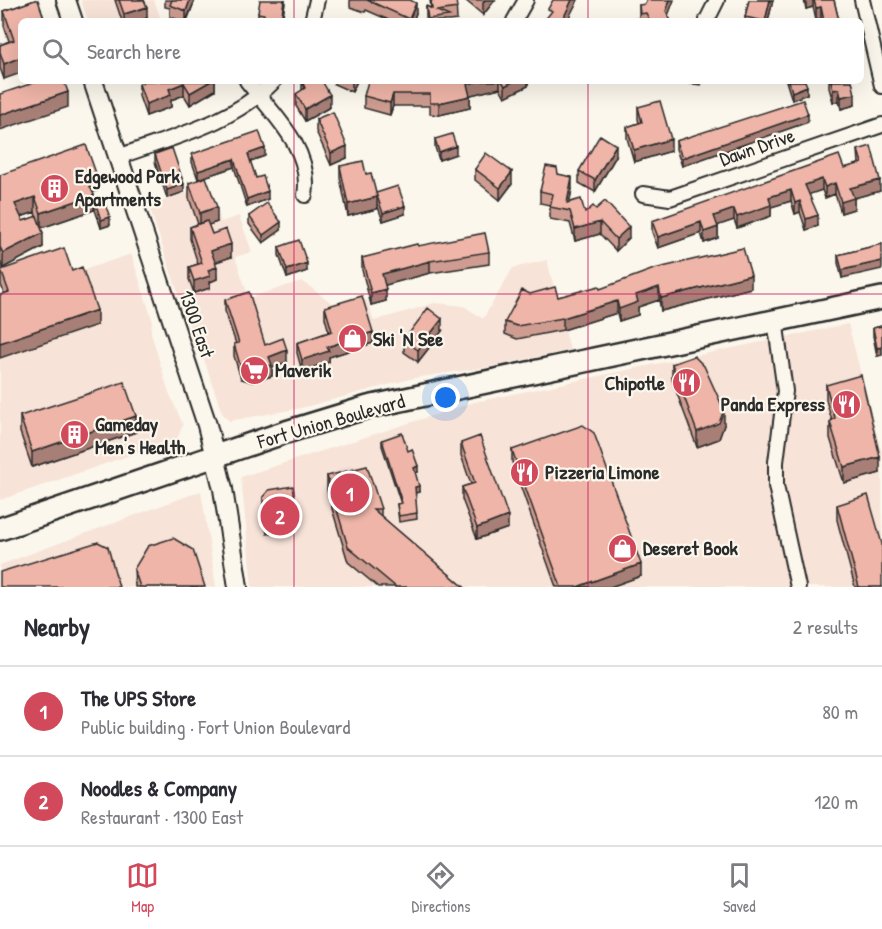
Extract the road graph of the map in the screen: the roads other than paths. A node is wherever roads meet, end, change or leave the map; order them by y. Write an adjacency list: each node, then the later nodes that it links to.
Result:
1 (66, 0): 6 (main road)
2 (317, 0): 7 (street)
3 (526, 0): 8 (street)
4 (717, 0): 9 (street)
5 (862, 0): 13 (street)
6 (72, 18)
7 (313, 18)
8 (515, 18)
9 (708, 18)
10 (94, 84): 16 (main road, 1300 East)
11 (250, 84): 14 (street)
12 (271, 84): 14 (street)
13 (882, 86)
14 (259, 95): 16 (street); 18 (street)
15 (882, 125): 17 (street, Dawn Drive)
16 (117, 157): 21 (main road, 1300 East)
17 (643, 194)
18 (305, 195)
19 (882, 298): 20 (main road, Fort Union Boulevard)
20 (775, 320): 21 (main road, Fort Union Boulevard); 24 (street)
21 (215, 456): 22 (main road, Fort Union Boulevard); 23 (main road, 1300 East)
22 (0, 529)
23 (238, 587)
24 (798, 587)

